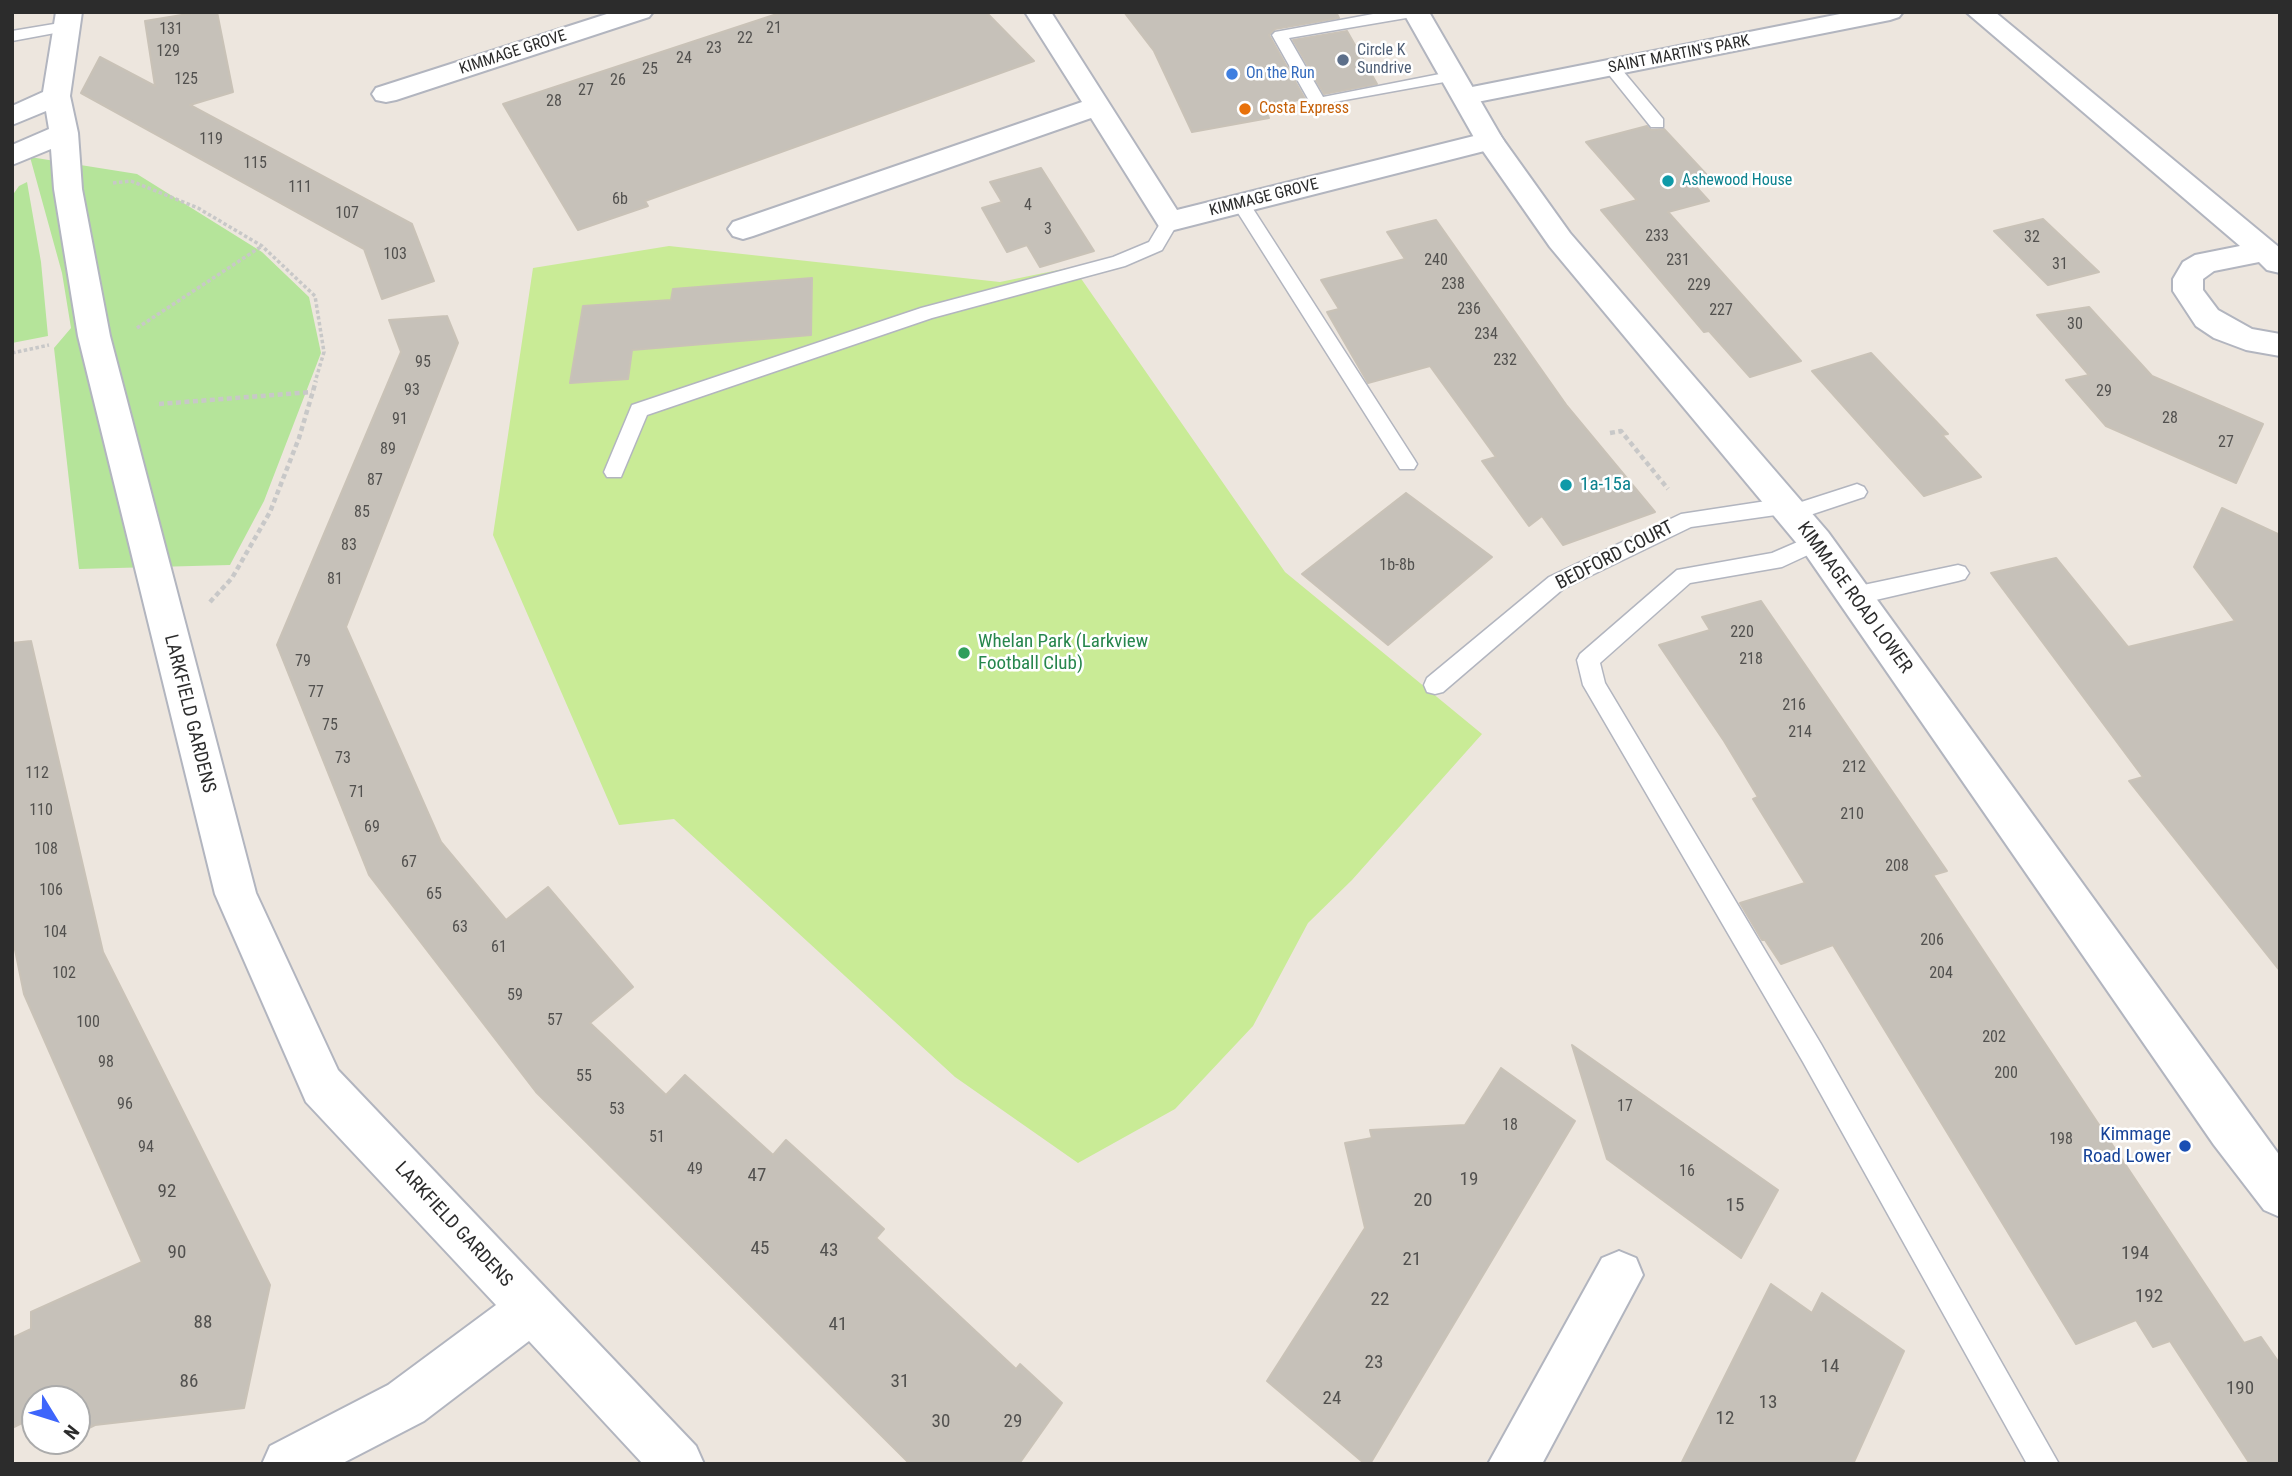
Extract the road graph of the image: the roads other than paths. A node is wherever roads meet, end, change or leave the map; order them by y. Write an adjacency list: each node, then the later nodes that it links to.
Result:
1 (640, 12): 10 (street, KIMMAGE GROVE)
2 (1038, 12): 11 (street)
3 (1414, 12): 9 (street, KIMMAGE ROAD LOWER); 9 (lane)
4 (1890, 12): 8 (street, SAINT MARTIN'S PARK)
5 (1979, 12): 20 (street)
6 (67, 20): 7 (lane); 12 (street, LARKFIELD GARDENS)
7 (12, 36)
8 (1612, 68): 9 (street, SAINT MARTIN'S PARK); 14 (lane)
9 (1461, 86): 15 (street, KIMMAGE ROAD LOWER)
10 (386, 94)
11 (1097, 106): 18 (street); 19 (street)
12 (60, 115): 13 (street); 16 (street); 32 (street, LARKFIELD GARDENS)
13 (12, 117)
14 (1657, 123)
15 (1490, 141): 17 (street, KIMMAGE GROVE); 25 (street, KIMMAGE ROAD LOWER)
16 (12, 156)
17 (1242, 205): 18 (street, KIMMAGE GROVE); 22 (lane)
18 (1170, 220): 23 (lane)
19 (743, 229)
20 (2272, 257): 21 (street)
21 (2280, 345)
22 (1407, 464)
23 (614, 472)
24 (1857, 492): 25 (lane, BEDFORD COURT)
25 (1789, 510): 26 (street, KIMMAGE ROAD LOWER); 29 (lane, BEDFORD COURT)
26 (1816, 542): 28 (street, KIMMAGE ROAD LOWER); 36 (lane)
27 (1958, 573): 28 (lane)
28 (1854, 596): 30 (street, KIMMAGE ROAD LOWER)
29 (1435, 685)
30 (2280, 1195)
31 (1619, 1275): 35 (street)
32 (531, 1308): 33 (street); 34 (street, LARKFIELD GARDENS)
33 (288, 1464)
34 (678, 1464)
35 (1514, 1464)
36 (2044, 1464)

